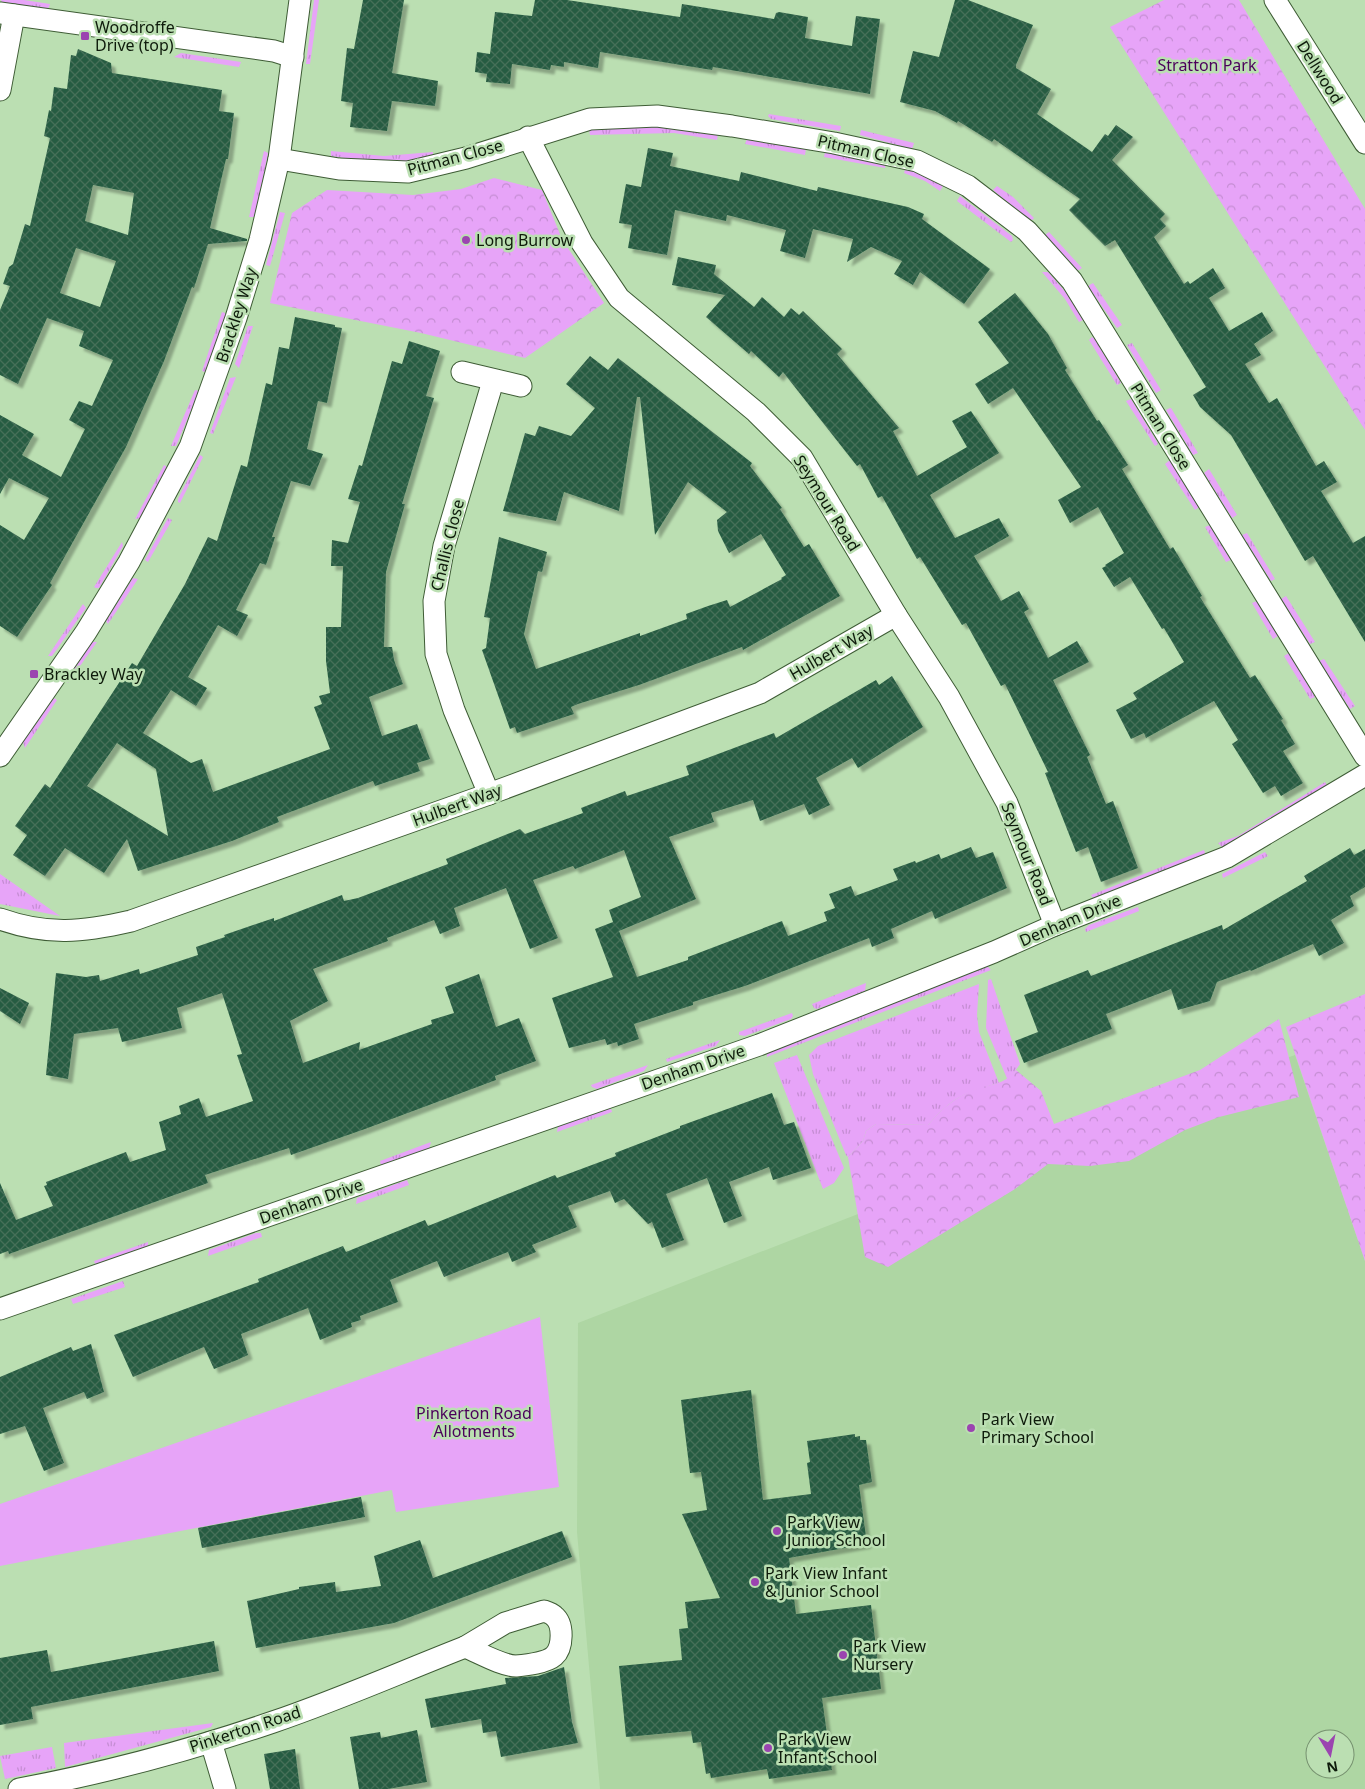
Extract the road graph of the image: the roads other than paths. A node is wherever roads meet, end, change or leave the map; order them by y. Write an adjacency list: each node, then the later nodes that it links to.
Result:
1 (300, 0): 4 (street, Brackley Way)
2 (1275, 0): 7 (street, Dellwood)
3 (7, 14): 4 (street); 5 (street)
4 (293, 57): 8 (street, Brackley Way)
5 (0, 90)
6 (528, 136): 8 (street, Pitman Close); 12 (street, Seymour Road); 14 (street, Pitman Close)
7 (1365, 143)
8 (279, 159): 13 (street, Brackley Way)
9 (462, 372): 10 (street)
10 (493, 381): 11 (street); 16 (street, Challis Close)
11 (521, 386)
12 (896, 615): 16 (street, Hulbert Way); 18 (street, Seymour Road)
13 (0, 756)
14 (1365, 756)
15 (1365, 775): 18 (street, Denham Drive)
16 (489, 794): 17 (street, Hulbert Way)
17 (0, 919)
18 (1055, 925): 19 (street, Denham Drive)
19 (0, 1309)
20 (465, 1647): 21 (street, Pinkerton Road)
21 (211, 1742): 22 (street, Pinkerton Road); 23 (street)
22 (19, 1789)
23 (225, 1789)

